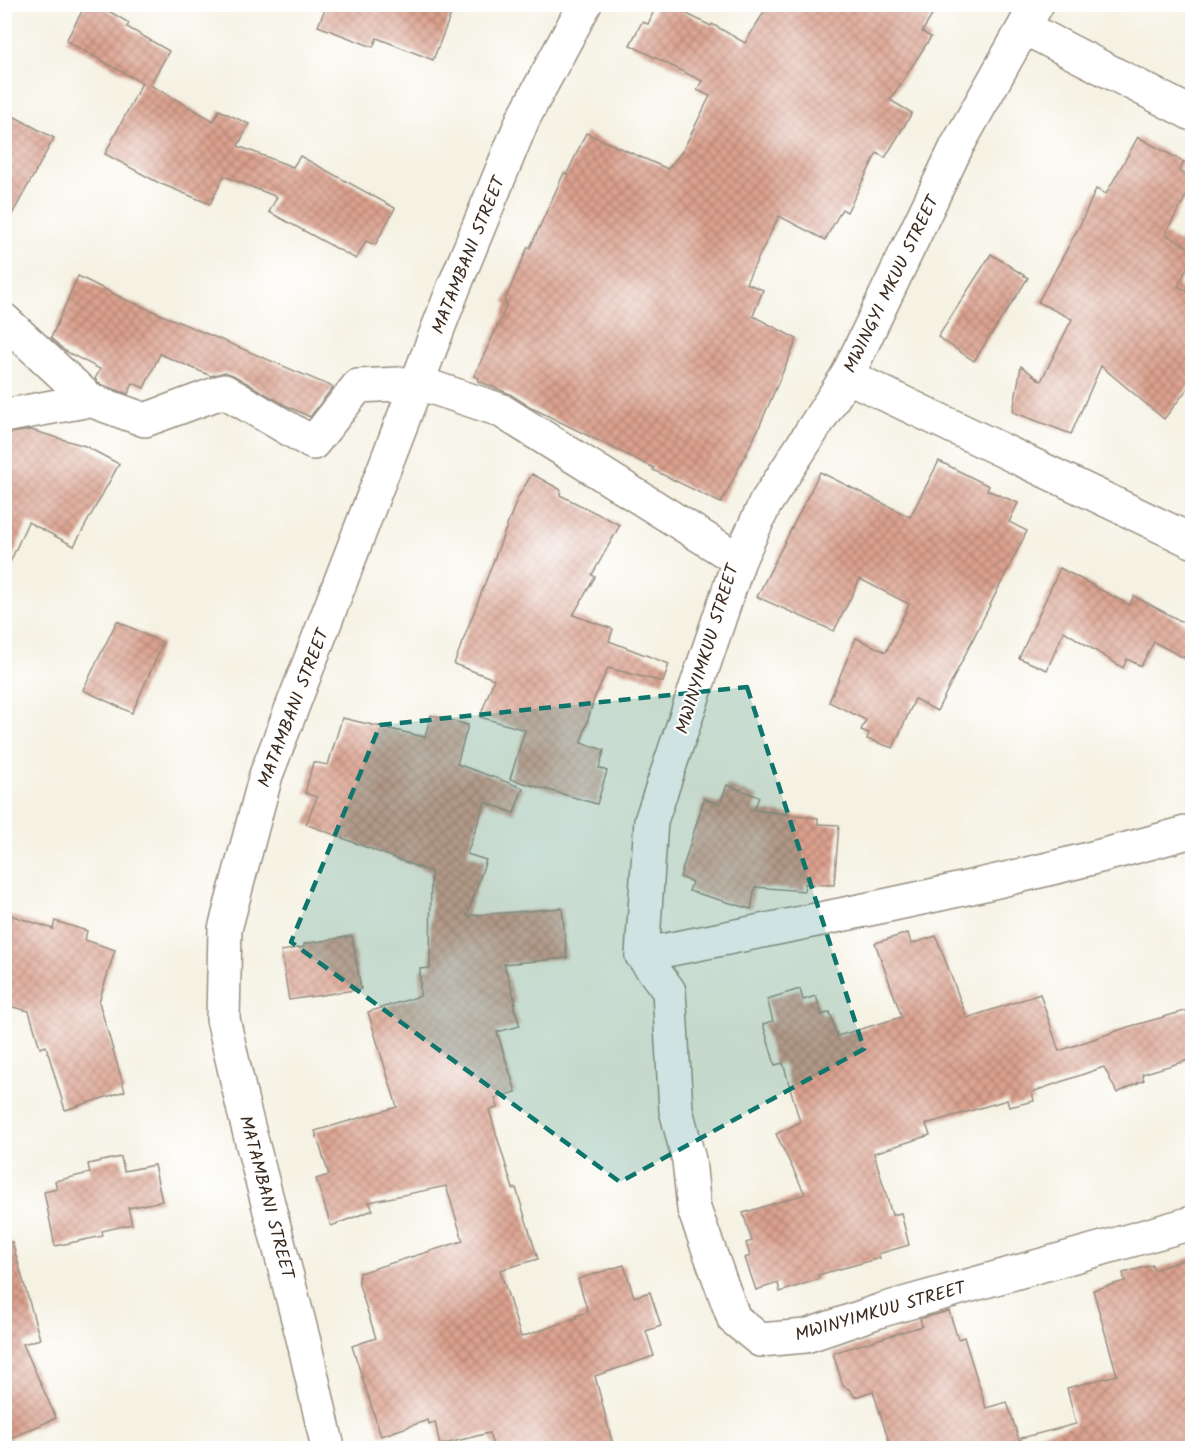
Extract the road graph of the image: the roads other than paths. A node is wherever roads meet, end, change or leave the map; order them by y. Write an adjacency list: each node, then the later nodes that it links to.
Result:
1 (585, 4): 6 (street, MATAMBANI STREET)
2 (1031, 16): 3 (street); 5 (street, MWINGYI MKUU STREET)
3 (1192, 114)
4 (4, 320): 7 (street)
5 (847, 376): 9 (street); 10 (street, MWINGYI MKUU STREET)
6 (419, 382): 7 (street); 10 (street, MWINYIMKUU STREET); 14 (street, MATAMBANI STREET)
7 (90, 400): 8 (street)
8 (4, 416)
9 (1192, 541)
10 (739, 560): 12 (street, MWINYIMKUU STREET)
11 (1192, 831): 12 (street)
12 (642, 955): 13 (street, MWINYIMKUU STREET)
13 (1192, 1223)
14 (328, 1449)

